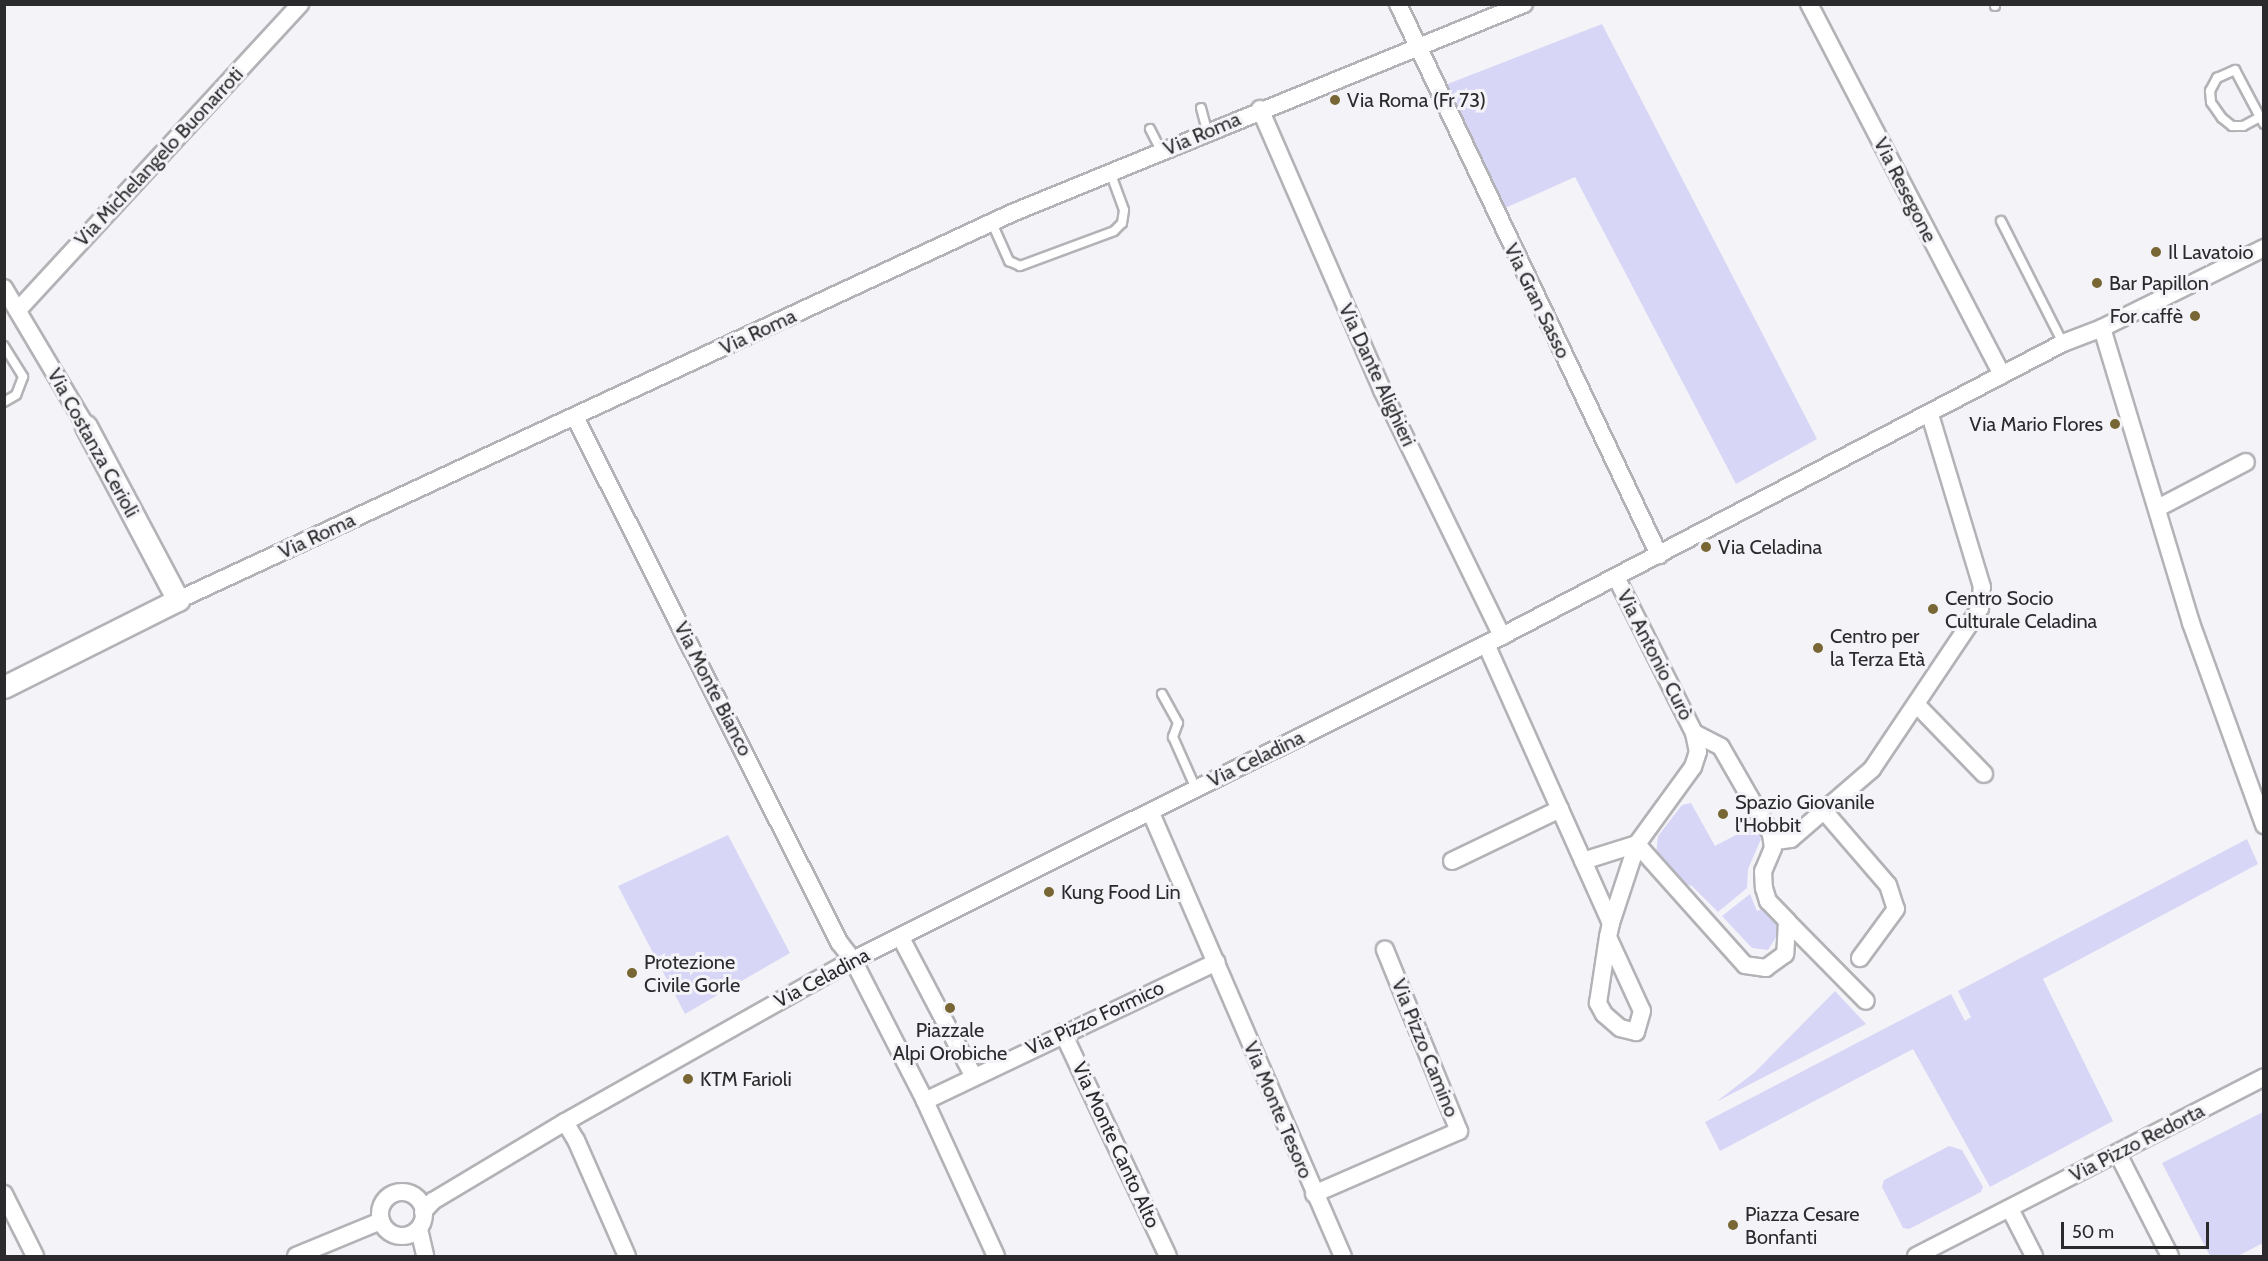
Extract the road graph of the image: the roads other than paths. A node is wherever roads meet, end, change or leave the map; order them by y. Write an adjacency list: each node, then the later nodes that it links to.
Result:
1 (300, 4): 17 (street, Via Michelangelo Buonarroti)
2 (1398, 4): 5 (street, Via Gran Sasso)
3 (1524, 4): 5 (street, Via Roma)
4 (1809, 4): 21 (street, Via Resegone)
5 (1416, 45): 7 (street, Via Roma); 28 (street, Via Gran Sasso)
6 (1201, 108): 10 (lane)
7 (1260, 110): 10 (street, Via Roma); 31 (street, Via Dante Alighieri)
8 (2262, 121): 8 (lane)
9 (1150, 129): 11 (lane)
10 (1207, 131): 11 (street, Via Roma)
11 (1161, 151): 12 (street, Via Roma)
12 (1110, 172): 14 (street, Via Roma); 14 (lane)
13 (2001, 221): 19 (lane)
14 (992, 223): 24 (street, Via Roma)
15 (2264, 248): 18 (street, Via Celadina)
16 (4, 288): 17 (street, Via Costanza Cerioli)
17 (18, 310): 25 (street, Via Costanza Cerioli)
18 (2102, 328): 19 (street, Via Celadina); 27 (street)
19 (2063, 343): 21 (street, Via Celadina)
20 (4, 346): 22 (lane)
21 (2002, 375): 23 (street, Via Celadina)
22 (4, 402)
23 (1930, 415): 28 (street, Via Celadina); 35 (street)
24 (575, 417): 30 (street, Via Roma); 52 (street, Via Monte Bianco)
25 (86, 426): 30 (street, Via Costanza Cerioli)
26 (2246, 462): 27 (street)
27 (2158, 508): 42 (street)
28 (1659, 555): 29 (street, Via Celadina)
29 (1616, 577): 31 (street, Via Celadina); 36 (street, Via Antonio Curò)
30 (178, 600): 33 (street, Via Roma)
31 (1502, 636): 32 (street, Via Celadina)
32 (1486, 644): 38 (street, Via Celadina); 39 (street)
33 (4, 687)
34 (1162, 694): 38 (lane)
35 (1917, 705): 37 (street); 40 (street)
36 (1694, 733): 43 (street, Via Antonio Curò); 44 (street, Via Antonio Curò)
37 (1984, 774)
38 (1196, 789): 41 (street, Via Celadina)
39 (1560, 809): 45 (street); 46 (street)
40 (1825, 812): 43 (street); 51 (street)
41 (1151, 813): 49 (street, Via Celadina); 53 (street, Via Monte Tesoro)
42 (2264, 825)
43 (1771, 834): 47 (street)
44 (1637, 844): 46 (street); 47 (street); 48 (street, Via Antonio Curò)
45 (1452, 861)
46 (1583, 861): 48 (street)
47 (1787, 921): 54 (street)
48 (1609, 930): 48 (street)
49 (901, 938): 52 (street, Via Celadina); 56 (street)
50 (1385, 950): 62 (street, Via Pizzo Camino)
51 (1860, 958)
52 (853, 960): 58 (street, Via Monte Bianco); 59 (street, Via Celadina)
53 (1217, 962): 55 (street, Via Pizzo Formico); 62 (street, Via Monte Tesoro)
54 (1866, 1001)
55 (1063, 1033): 56 (street, Via Pizzo Formico); 71 (street, Via Monte Canto Alto)
56 (972, 1075): 58 (street, Via Pizzo Formico)
57 (2264, 1077): 60 (street, Via Pizzo Redorta)
58 (924, 1101): 70 (street, Via Monte Bianco)
59 (565, 1122): 65 (street, Via Celadina); 69 (street)
60 (2118, 1154): 63 (street, Via Pizzo Redorta); 75 (street)
61 (4, 1194): 66 (street)
62 (1314, 1194): 72 (street, Via Monte Tesoro)
63 (2010, 1209): 73 (street, Via Pizzo Redorta); 74 (street)
64 (381, 1221): 65 (street); 65 (street); 67 (street)
65 (421, 1221): 68 (street)
66 (35, 1257)
67 (296, 1257)
68 (425, 1257)
69 (627, 1257)
70 (996, 1257)
71 (1168, 1257)
72 (1343, 1257)
73 (1916, 1257)
74 (2034, 1257)
75 (2170, 1257)

